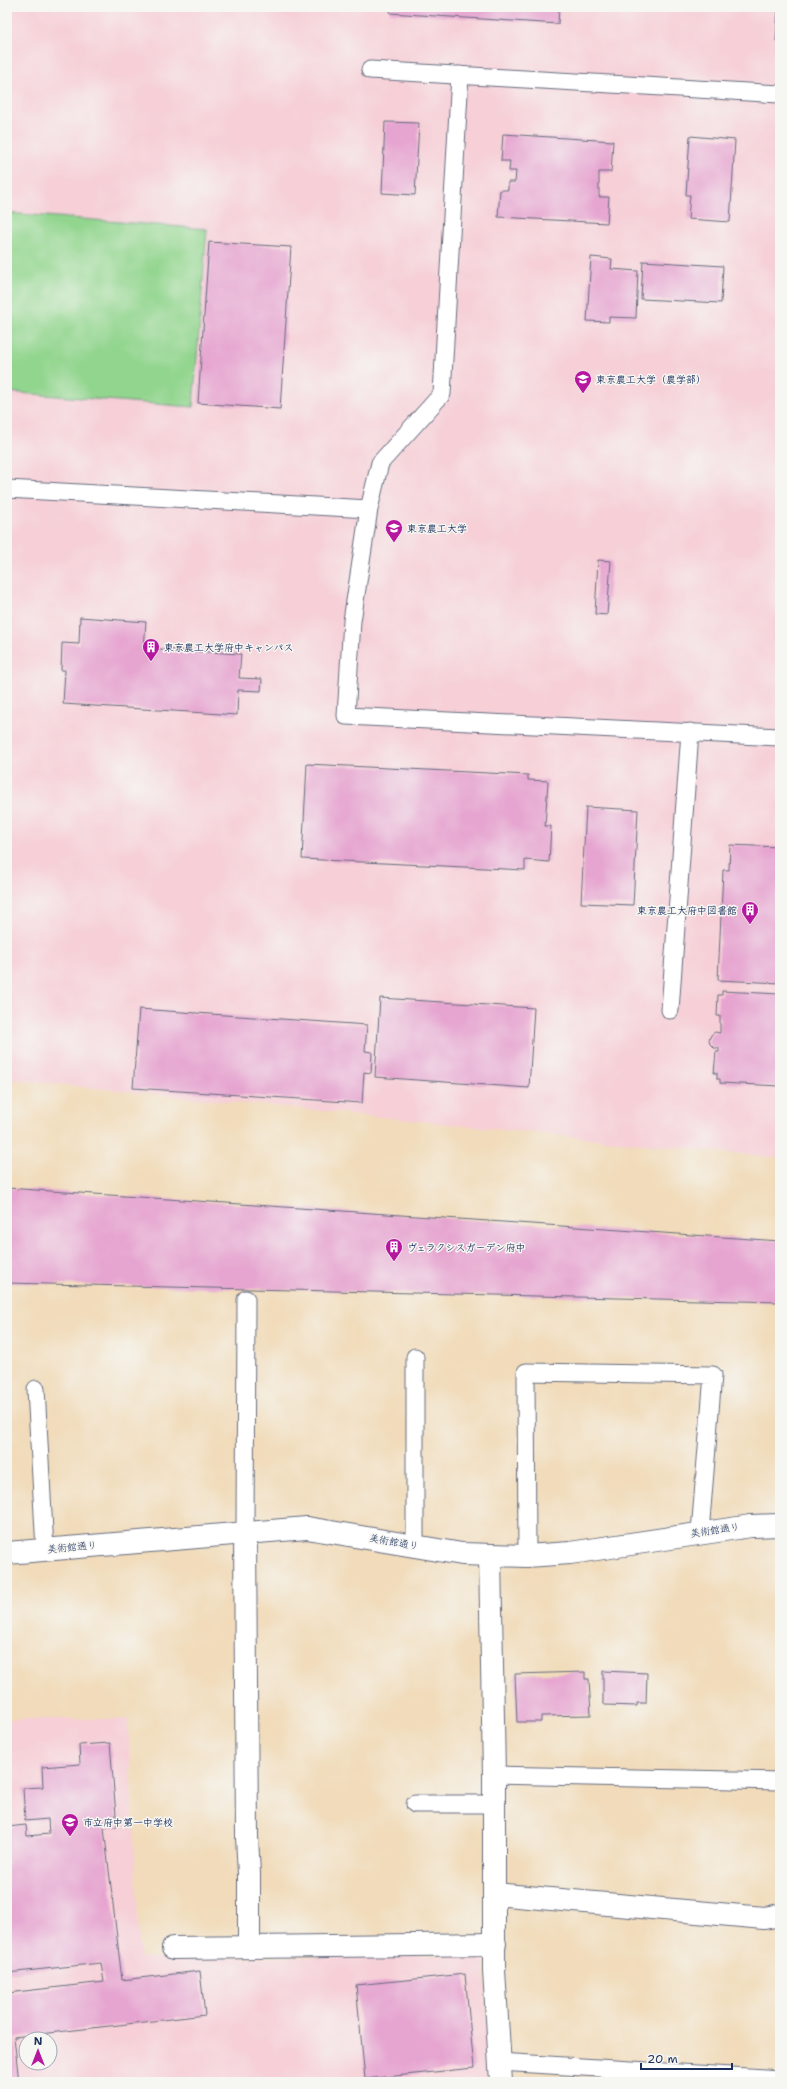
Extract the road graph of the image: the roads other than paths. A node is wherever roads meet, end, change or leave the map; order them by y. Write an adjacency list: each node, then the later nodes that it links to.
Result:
1 (370, 70): 2 (lane)
2 (460, 75): 3 (lane); 5 (lane)
3 (780, 94)
4 (7, 489): 5 (lane)
5 (369, 508): 6 (lane)
6 (690, 732): 7 (lane); 8 (lane)
7 (780, 737)
8 (670, 1010)
9 (246, 1299): 13 (lane)
10 (415, 1357): 15 (lane)
11 (36, 1389): 16 (lane)
12 (780, 1525): 14 (street, 美術館通り)
13 (245, 1532): 15 (street, 美術館通り); 16 (street, 美術館通り); 27 (street)
14 (700, 1532): 19 (street, 美術館通り); 19 (lane)
15 (415, 1546): 18 (street, 美術館通り)
16 (44, 1549): 17 (street, 美術館通り)
17 (7, 1553)
18 (490, 1555): 19 (street, 美術館通り); 20 (street)
19 (527, 1556)
20 (494, 1775): 21 (lane); 23 (street)
21 (780, 1781)
22 (415, 1804): 23 (lane)
23 (494, 1804): 24 (street)
24 (494, 1894): 25 (street); 26 (street)
25 (780, 1913)
26 (495, 1944): 27 (street); 29 (street)
27 (250, 1947): 28 (street)
28 (173, 1948)
29 (500, 2072): 30 (lane)
30 (780, 2079)

